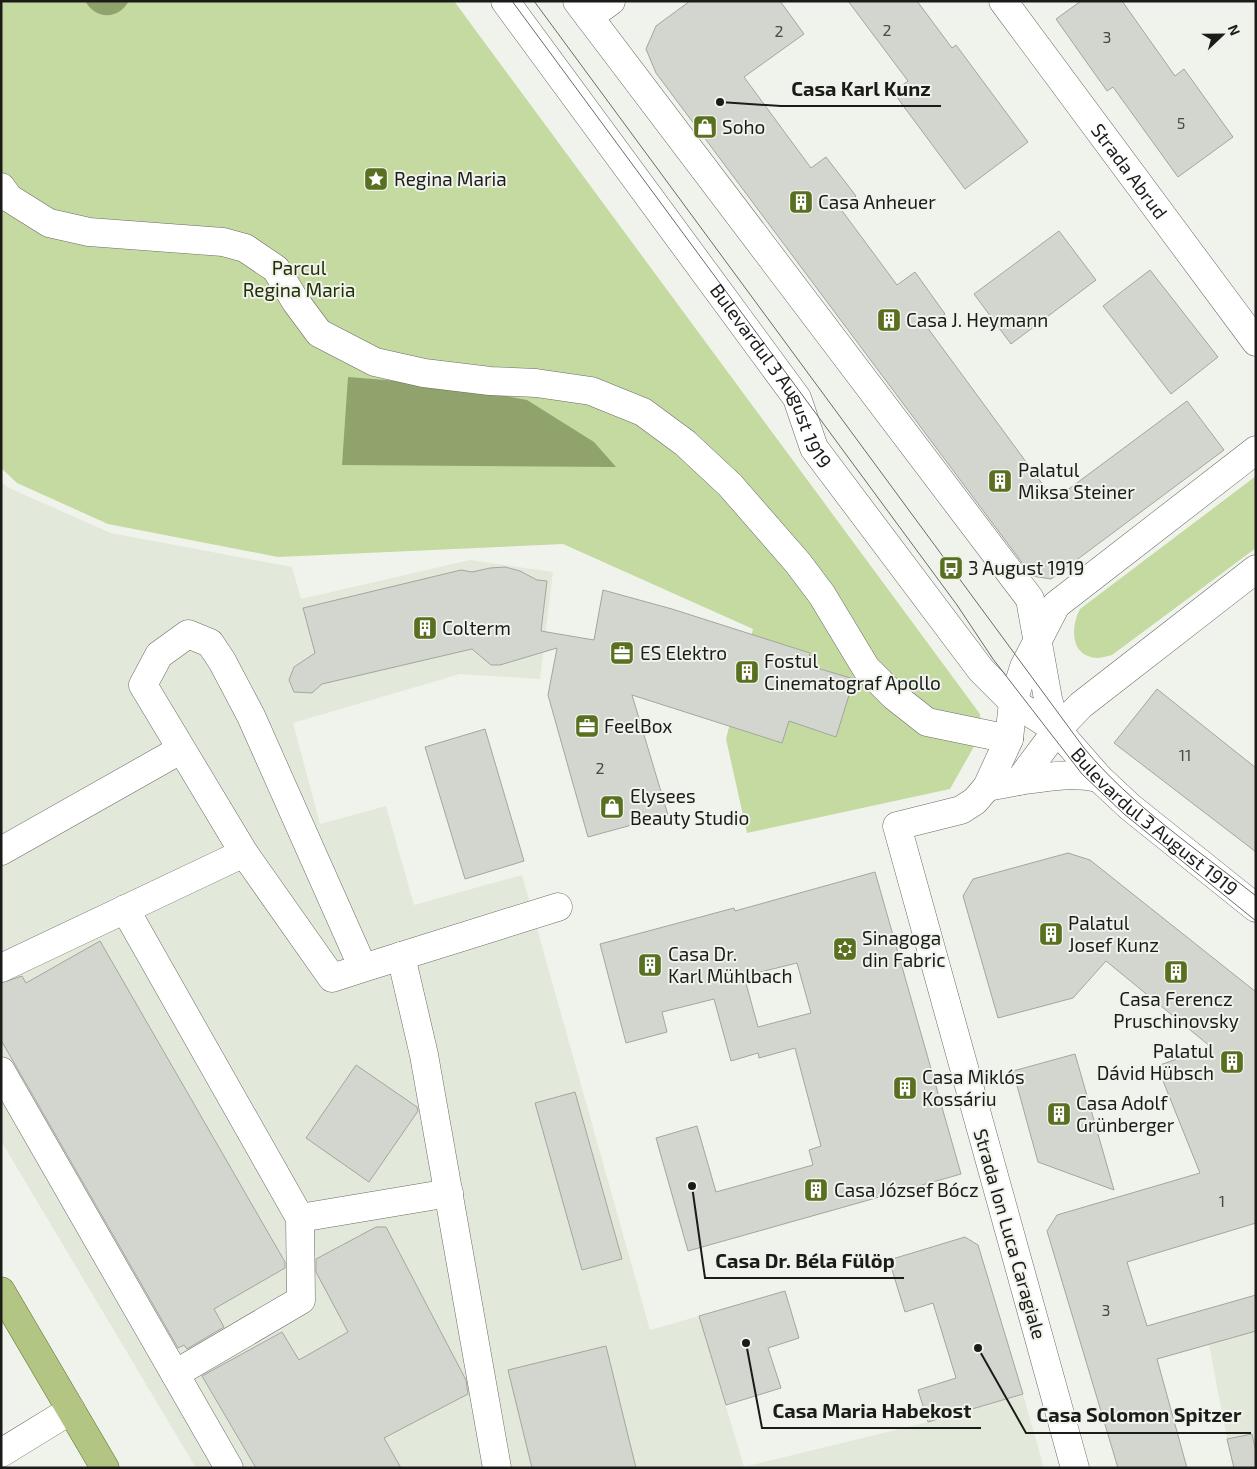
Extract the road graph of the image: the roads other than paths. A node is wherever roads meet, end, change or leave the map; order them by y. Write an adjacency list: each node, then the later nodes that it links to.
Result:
1 (506, 1): 10 (street, Bulevardul 3 August 1919)
2 (611, 1): 4 (street)
3 (1003, 1): 6 (street, Strada Abrud)
4 (583, 9): 9 (street, Bulevardul 3 August 1919)
5 (1, 187): 12 (street)
6 (1256, 342)
7 (1256, 450): 9 (street)
8 (1256, 569): 11 (street)
9 (1038, 636): 10 (street); 11 (street, Bulevardul 3 August 1919)
10 (1013, 702): 11 (street, Bulevardul 3 August 1919); 12 (street)
11 (1057, 730): 14 (street, Bulevardul 3 August 1919); 15 (street)
12 (1008, 739): 16 (street)
13 (180, 750): 17 (street); 18 (street); 24 (street)
14 (1099, 778): 15 (street); 20 (street, Bulevardul 3 August 1919)
15 (1019, 781): 16 (street)
16 (987, 787): 35 (street, Strada Ion Luca Caragiale)
17 (1, 851)
18 (244, 853): 21 (street); 24 (street)
19 (558, 908): 22 (street)
20 (1256, 908)
21 (125, 909): 23 (street); 27 (street)
22 (401, 956): 24 (street); 26 (street)
23 (1, 968)
24 (363, 968)
25 (1, 1071): 29 (street)
26 (449, 1193): 27 (street); 34 (street)
27 (300, 1218): 29 (street)
28 (1, 1291): 30 (main road)
29 (175, 1374): 33 (street)
30 (71, 1410): 31 (street); 32 (main road)
31 (1, 1453)
32 (105, 1468)
33 (229, 1468)
34 (497, 1468)
35 (1075, 1468)

